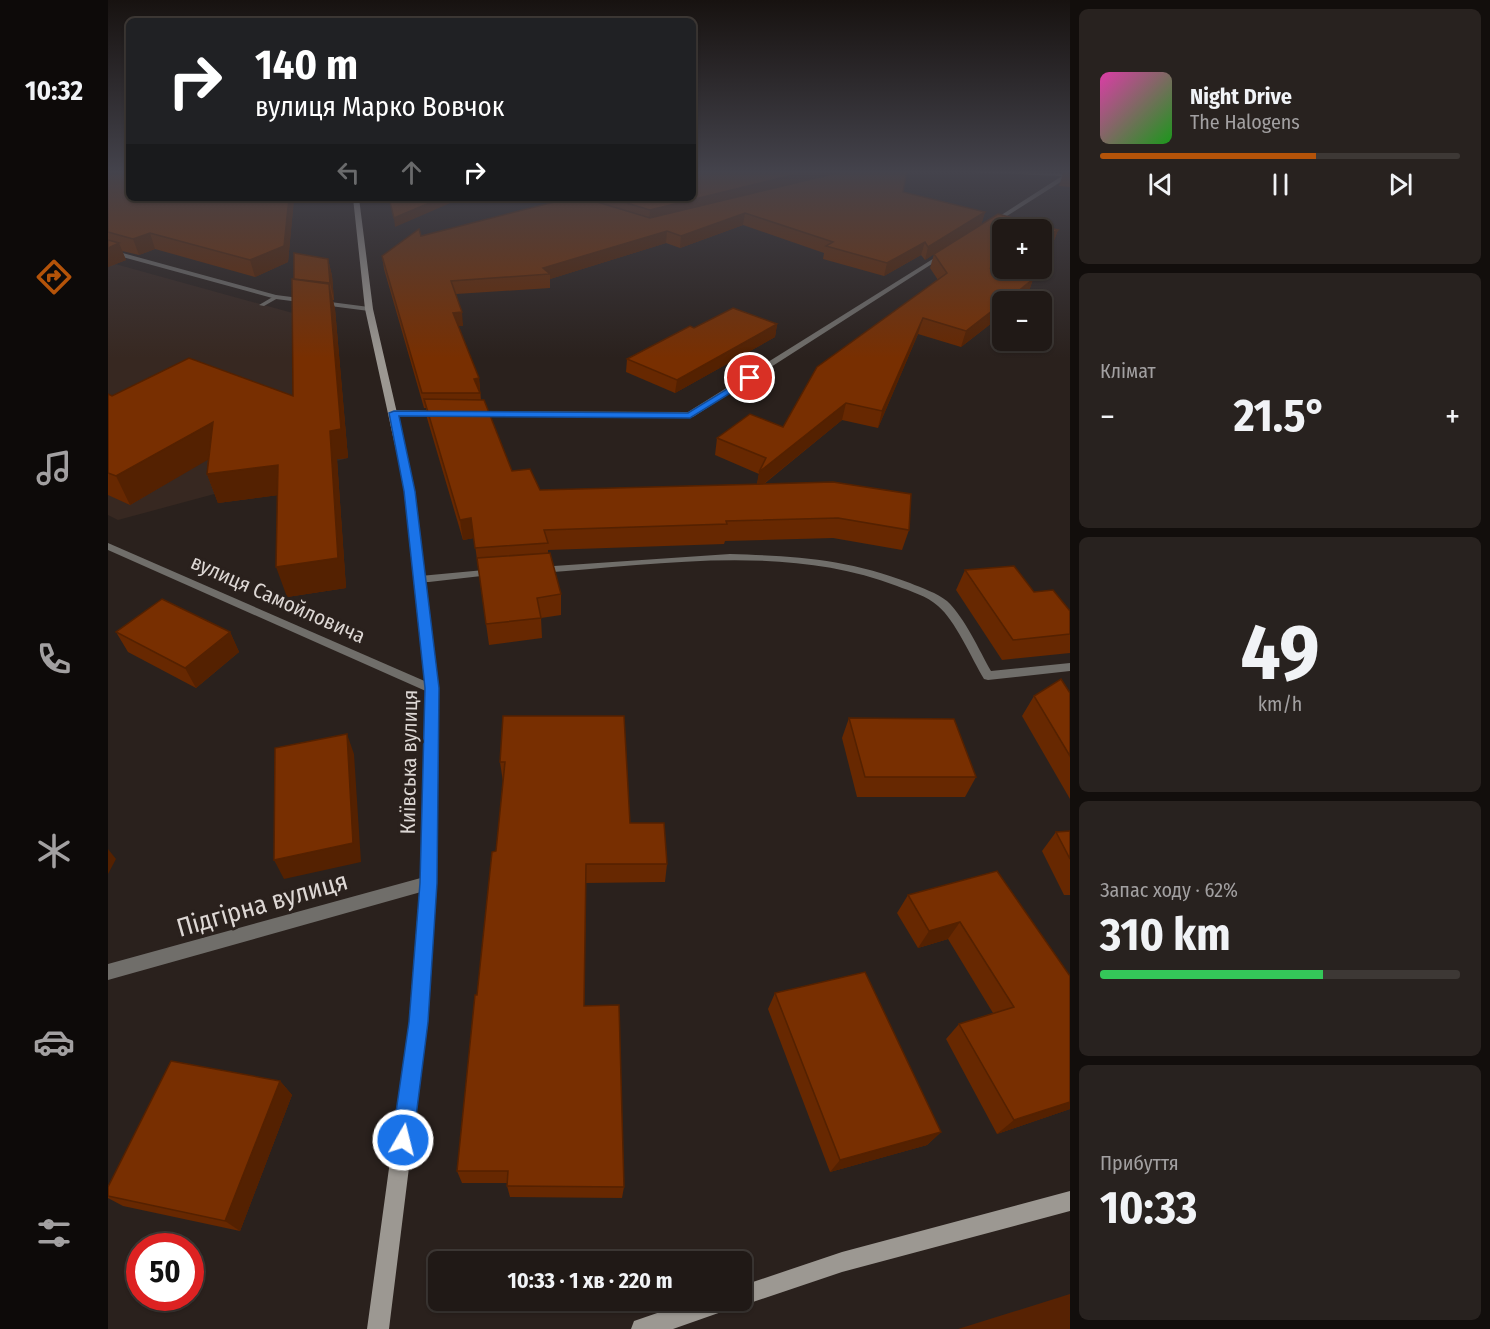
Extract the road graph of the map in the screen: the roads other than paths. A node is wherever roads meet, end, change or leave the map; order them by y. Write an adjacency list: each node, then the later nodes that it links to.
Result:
1 (360, 233): 6 (main road, Київська вулиця)
2 (108, 251): 4 (street)
3 (949, 251): 9 (street)
4 (276, 297): 5 (street); 6 (street)
5 (262, 305)
6 (369, 309): 7 (main road, Київська вулиця)
7 (394, 413): 8 (street); 11 (main road, Київська вулиця)
8 (456, 414)
9 (468, 414)
10 (108, 546): 13 (street, вулиця Самойловича)
11 (420, 579): 12 (street); 13 (main road, Київська вулиця)
12 (1070, 667)
13 (432, 688): 14 (main road, Київська вулиця)
14 (428, 883): 15 (street, Підгірна вулиця); 19 (main road, Київська вулиця)
15 (108, 972)
16 (1070, 1201): 17 (main road)
17 (752, 1292)
18 (695, 1311): 20 (main road)
19 (378, 1329)
20 (642, 1329)

